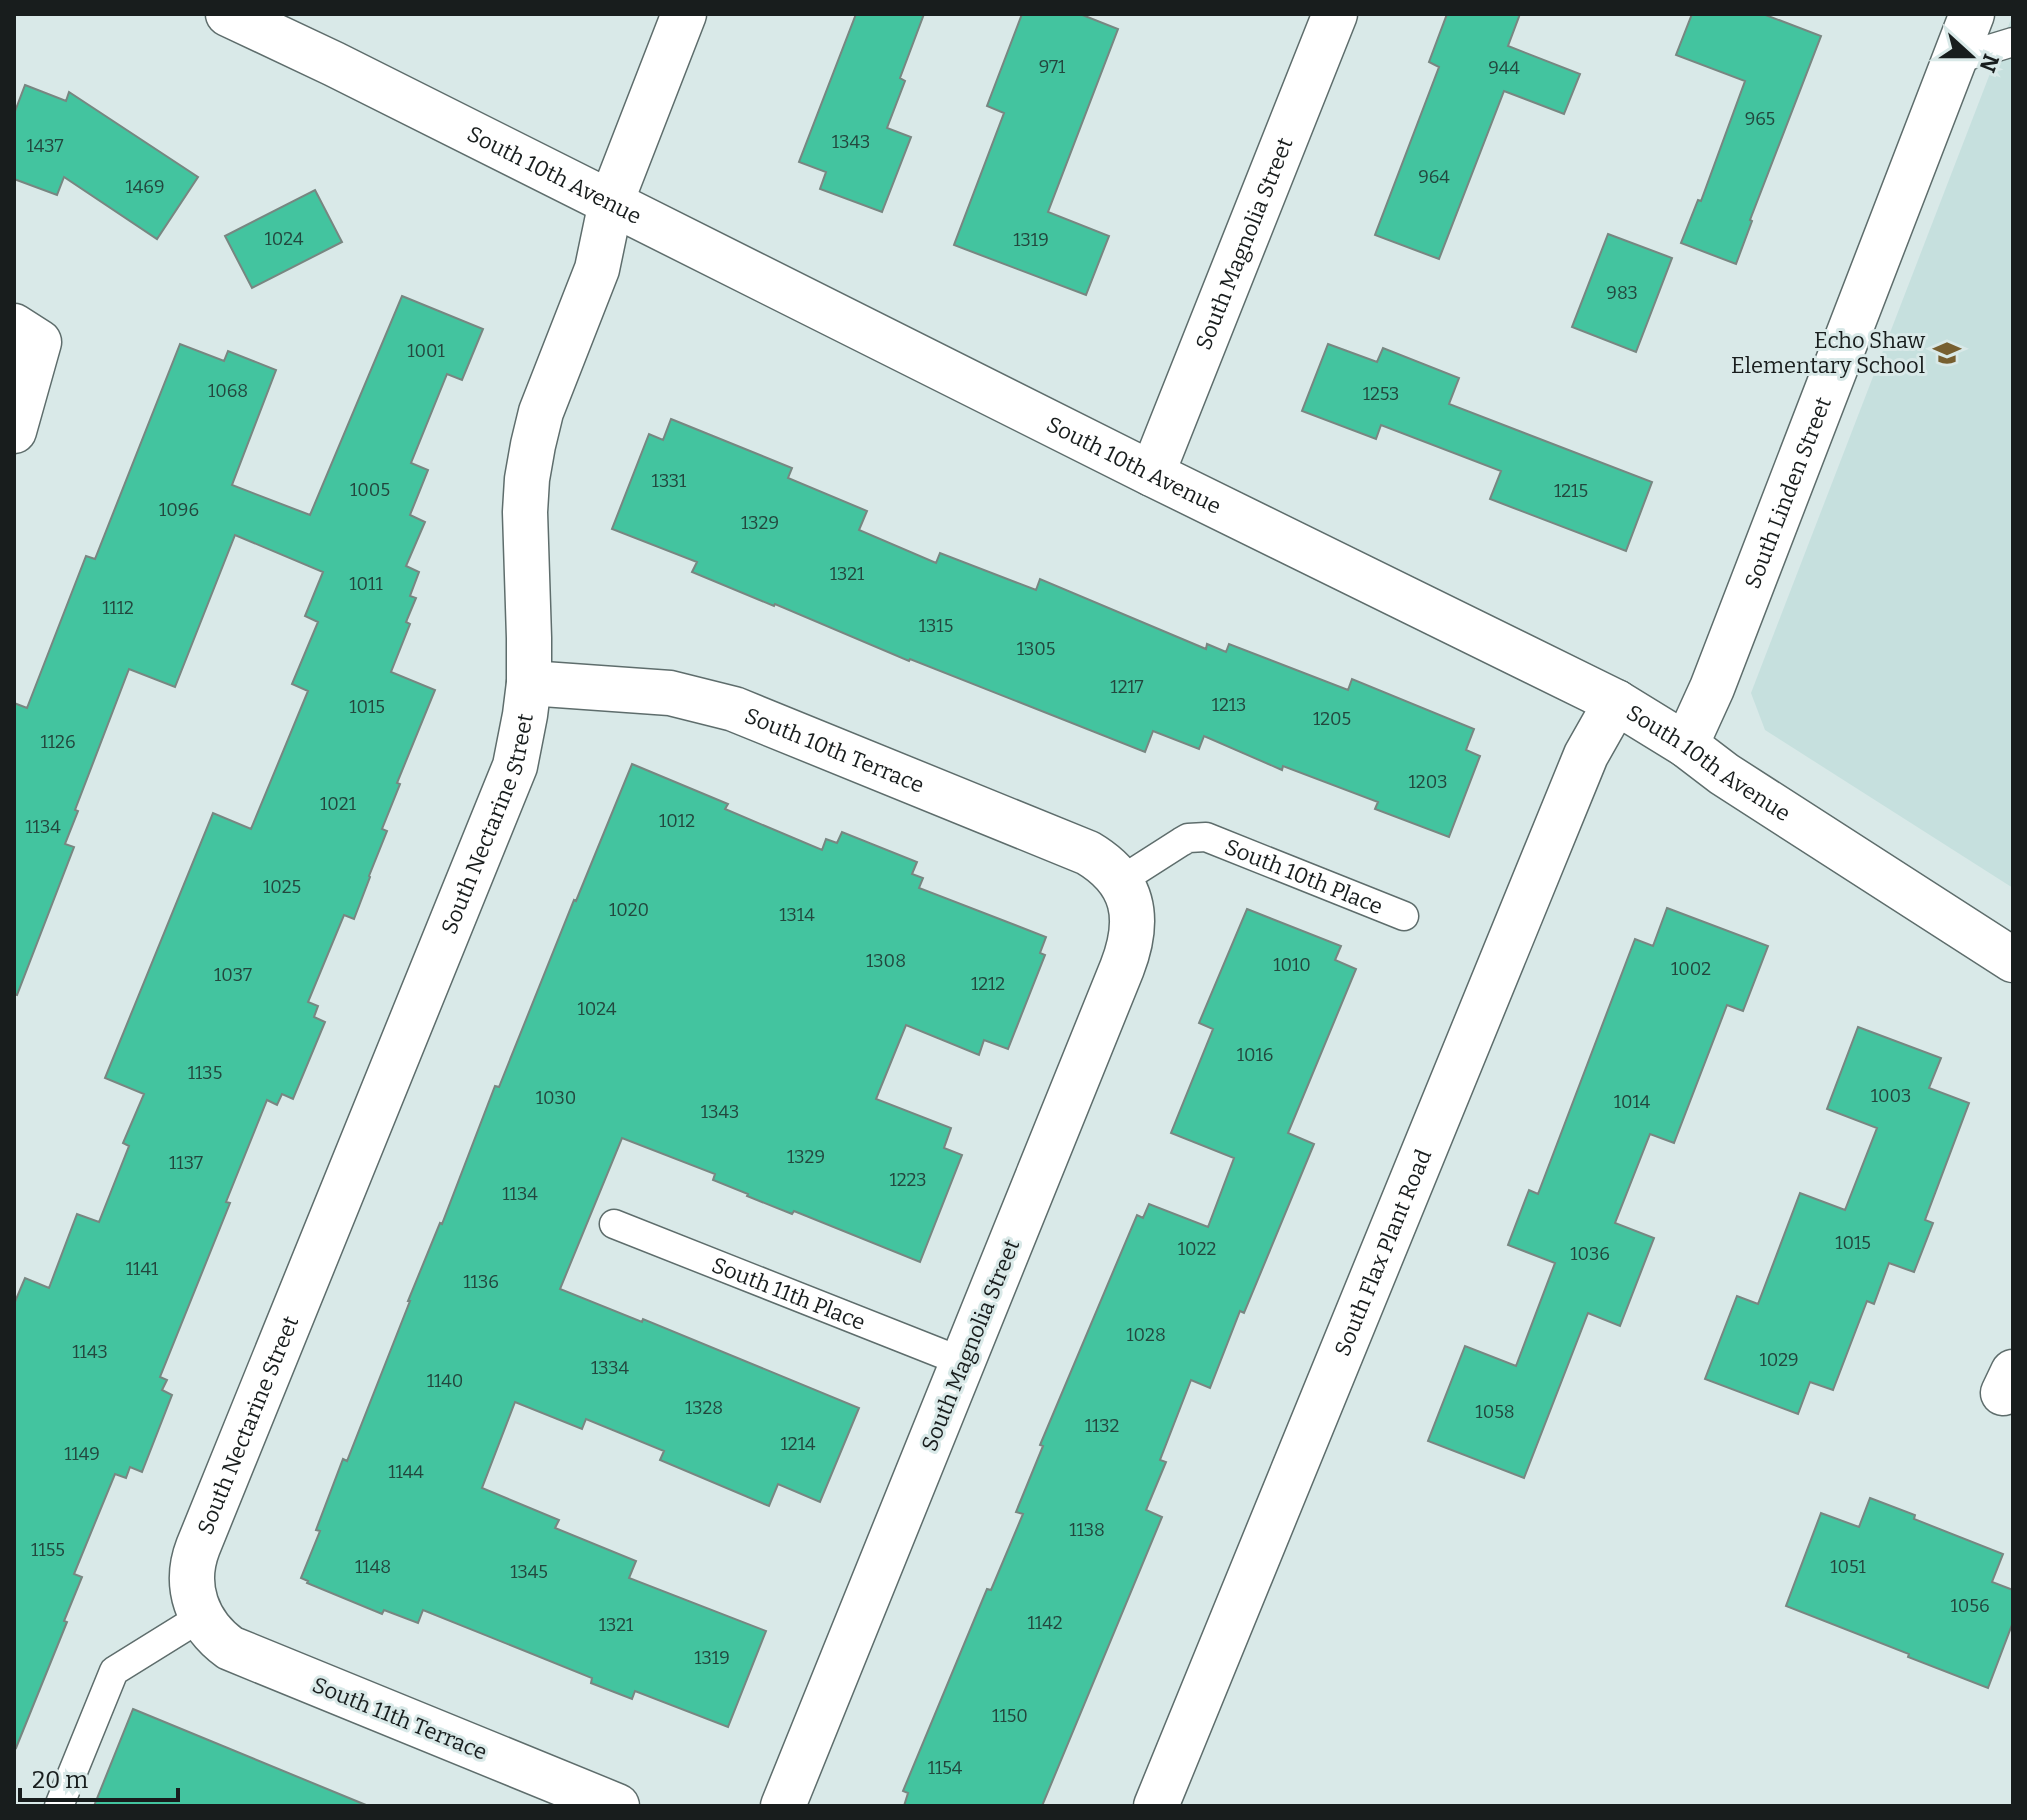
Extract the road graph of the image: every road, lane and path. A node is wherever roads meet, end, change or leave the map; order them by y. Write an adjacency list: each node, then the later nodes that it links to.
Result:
1 (228, 14): 7 (street, South 10th Avenue)
2 (684, 14): 7 (street, South Nectarine Street)
3 (1335, 14): 10 (street, South Magnolia Street)
4 (1972, 14): 6 (street, South Linden Street)
5 (2013, 42): 6 (lane)
6 (1954, 60): 13 (street, South Linden Street)
7 (611, 202): 10 (street, South 10th Avenue); 11 (street, South Nectarine Street)
8 (26, 334): 9 (street)
9 (14, 431)
10 (1152, 474): 12 (street, South 10th Avenue)
11 (529, 683): 14 (street, South 10th Terrace); 19 (street, South Nectarine Street)
12 (1616, 702): 13 (street, South 10th Avenue); 23 (street, South Flax Plant Road)
13 (1686, 745): 16 (street, South 10th Avenue)
14 (1120, 881): 15 (lane, South 10th Place); 18 (street, South Magnolia Street)
15 (1404, 916)
16 (2013, 960)
17 (614, 1224): 18 (lane, South 11th Place)
18 (963, 1362): 22 (street, South Magnolia Street)
19 (200, 1614): 20 (lane); 21 (street, South 11th Terrace)
20 (59, 1806)
21 (617, 1806)
22 (783, 1806)
23 (1156, 1806)

